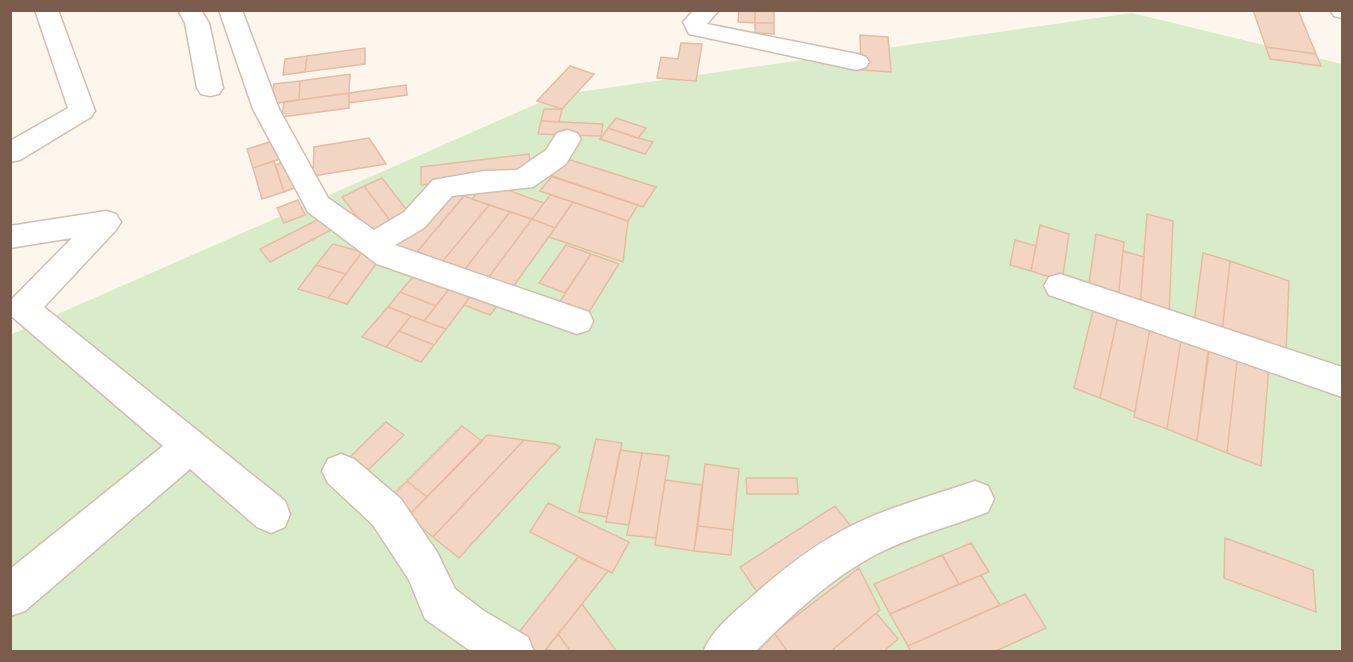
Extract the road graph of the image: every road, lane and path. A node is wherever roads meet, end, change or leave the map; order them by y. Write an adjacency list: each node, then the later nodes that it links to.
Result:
1 (46, 10): 8 (street)
2 (189, 10): 6 (street)
3 (230, 10): 10 (street)
4 (708, 10): 5 (street)
5 (858, 62)
6 (210, 88)
7 (567, 139): 10 (street)
8 (10, 153)
9 (10, 237): 14 (street)
10 (372, 244): 12 (street)
11 (1060, 286): 13 (street)
12 (577, 321)
13 (1342, 382)
14 (190, 446): 17 (street); 18 (street)
15 (341, 471): 19 (street)
16 (975, 499): 20 (street)
17 (271, 513)
18 (10, 596)
19 (513, 651)
20 (724, 651)

